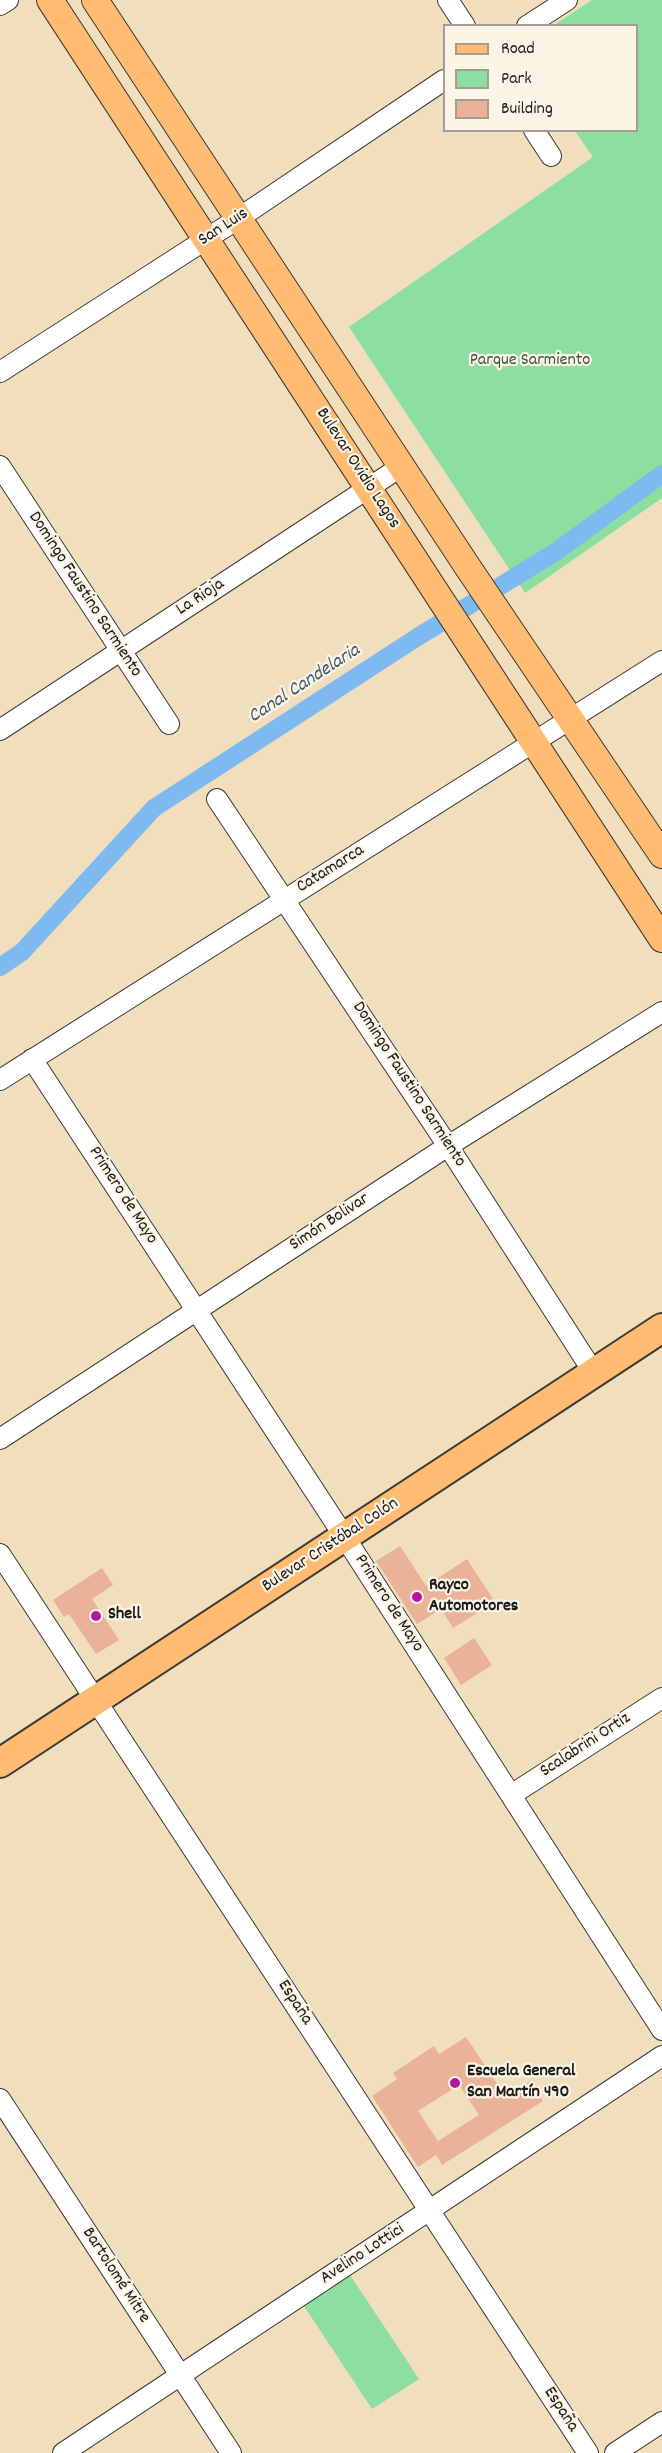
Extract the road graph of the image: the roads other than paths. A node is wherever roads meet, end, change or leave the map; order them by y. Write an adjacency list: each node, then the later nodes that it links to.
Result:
1 (8, 0): 6 (street)
2 (50, 0): 13 (main road, Bulevar Ovidio Lagos)
3 (95, 0): 12 (main road)
4 (448, 0): 7 (street)
5 (567, 0): 8 (street)
6 (0, 5)
7 (464, 24)
8 (530, 24)
9 (443, 81): 12 (street, San Luis)
10 (535, 132): 11 (street)
11 (551, 156)
12 (239, 218): 13 (street, San Luis); 16 (main road)
13 (206, 240): 14 (street, San Luis); 17 (main road, Bulevar Ovidio Lagos)
14 (0, 372)
15 (0, 466): 18 (street, Domingo Faustino Sarmiento)
16 (402, 466): 17 (street, La Rioja); 20 (main road)
17 (369, 488): 18 (street, La Rioja); 23 (main road, Bulevar Ovidio Lagos)
18 (121, 651): 21 (street, Domingo Faustino Sarmiento); 22 (street, La Rioja)
19 (662, 661): 20 (street, Catamarca)
20 (572, 719): 23 (street, Catamarca); 25 (main road)
21 (169, 724)
22 (0, 730)
23 (534, 741): 26 (street, Catamarca); 27 (main road, Bulevar Ovidio Lagos)
24 (217, 799): 26 (street, Domingo Faustino Sarmiento)
25 (662, 855)
26 (285, 899): 29 (street, Catamarca); 31 (street, Domingo Faustino Sarmiento)
27 (662, 939)
28 (662, 1012): 31 (street, Simón Bolivar)
29 (32, 1059): 30 (street, Catamarca); 32 (street, Primero de Mayo)
30 (0, 1080)
31 (448, 1146): 32 (street, Simón Bolivar); 34 (street, Domingo Faustino Sarmiento)
32 (197, 1311): 35 (street, Simón Bolivar); 36 (street, Primero de Mayo)
33 (662, 1328): 34 (highway, Bulevar Cristóbal Colón)
34 (594, 1373): 36 (highway, Bulevar Cristóbal Colón)
35 (0, 1439)
36 (345, 1536): 39 (highway, Bulevar Cristóbal Colón); 41 (street, Primero de Mayo)
37 (0, 1554): 39 (street, España)
38 (662, 1698): 41 (street, Scalabrini Ortiz)
39 (96, 1702): 40 (highway, Bulevar Cristóbal Colón); 45 (street, España)
40 (0, 1763)
41 (511, 1795): 42 (street, Primero de Mayo)
42 (662, 2030)
43 (662, 2056): 45 (street, Avelino Lottici)
44 (0, 2099): 46 (street, Bartolomé Mitre)
45 (429, 2211): 46 (street, Avelino Lottici); 50 (street, España)
46 (179, 2375): 48 (street, Avelino Lottici); 49 (street, Bartolomé Mitre)
47 (662, 2422): 51 (street)
48 (63, 2453)
49 (231, 2453)
50 (588, 2453)
51 (615, 2453)

